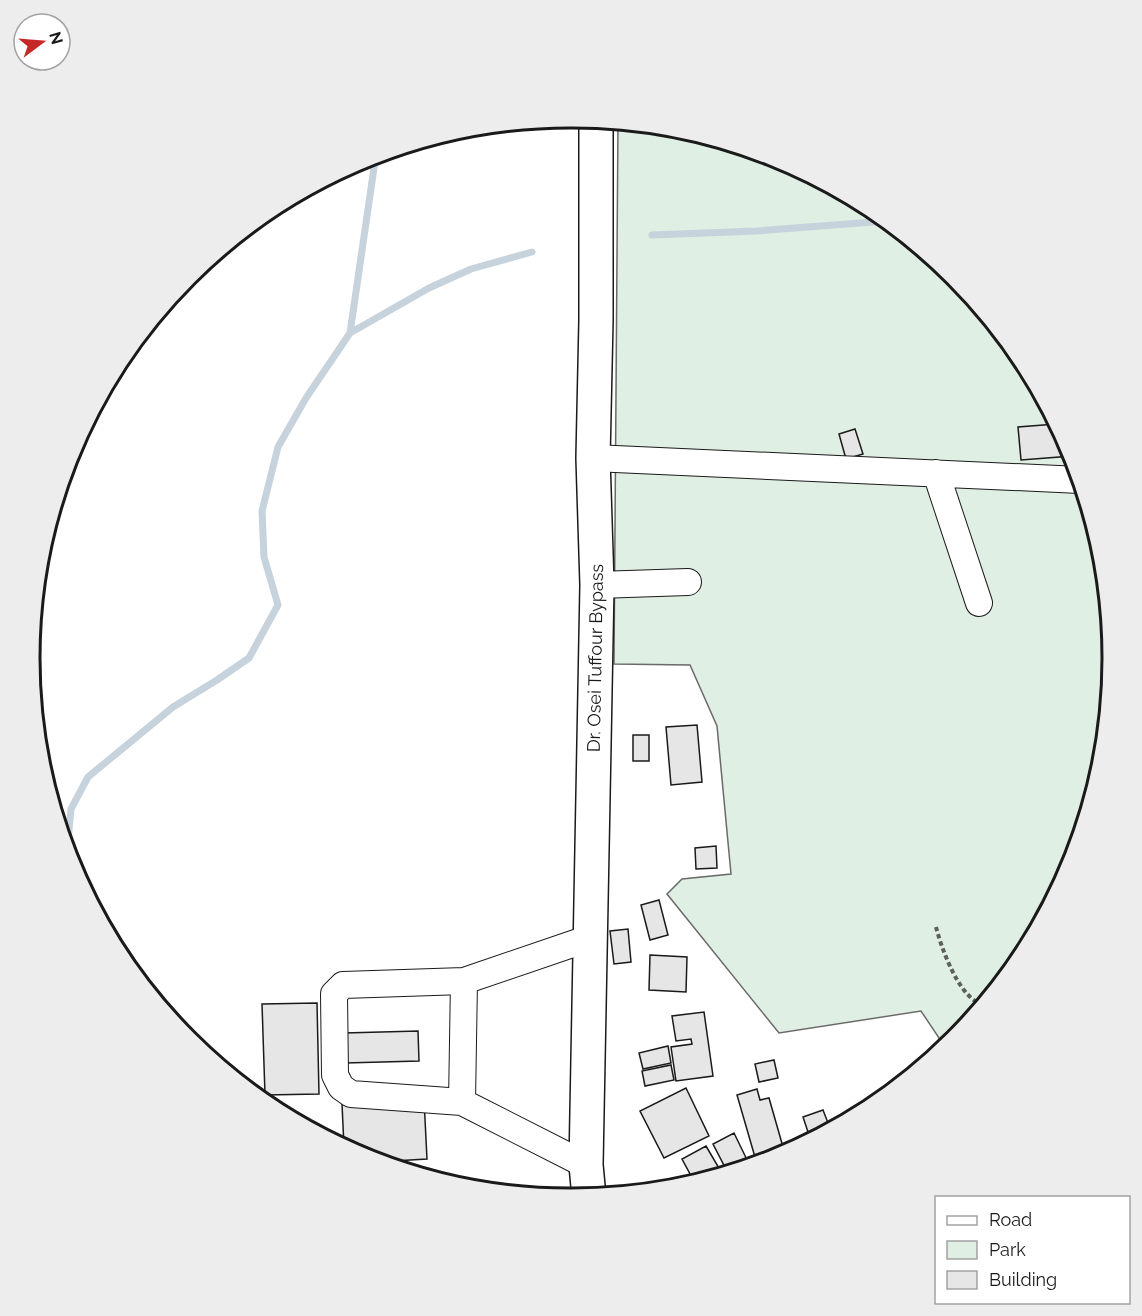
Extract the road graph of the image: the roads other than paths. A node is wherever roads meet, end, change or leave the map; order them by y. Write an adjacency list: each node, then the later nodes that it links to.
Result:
1 (596, 129): 2 (highway, Dr. Osei Tuffour Bypass)
2 (593, 458): 3 (street); 6 (highway, Dr. Osei Tuffour Bypass)
3 (936, 473): 4 (street); 7 (street)
4 (1070, 480)
5 (688, 582): 6 (street)
6 (597, 585): 8 (highway, Dr. Osei Tuffour Bypass)
7 (979, 603)
8 (590, 938): 9 (street); 11 (highway, Dr. Osei Tuffour Bypass)
9 (464, 981): 10 (street); 10 (street)
10 (462, 1102): 11 (street)
11 (586, 1165): 12 (highway, Dr. Osei Tuffour Bypass)
12 (588, 1188)

